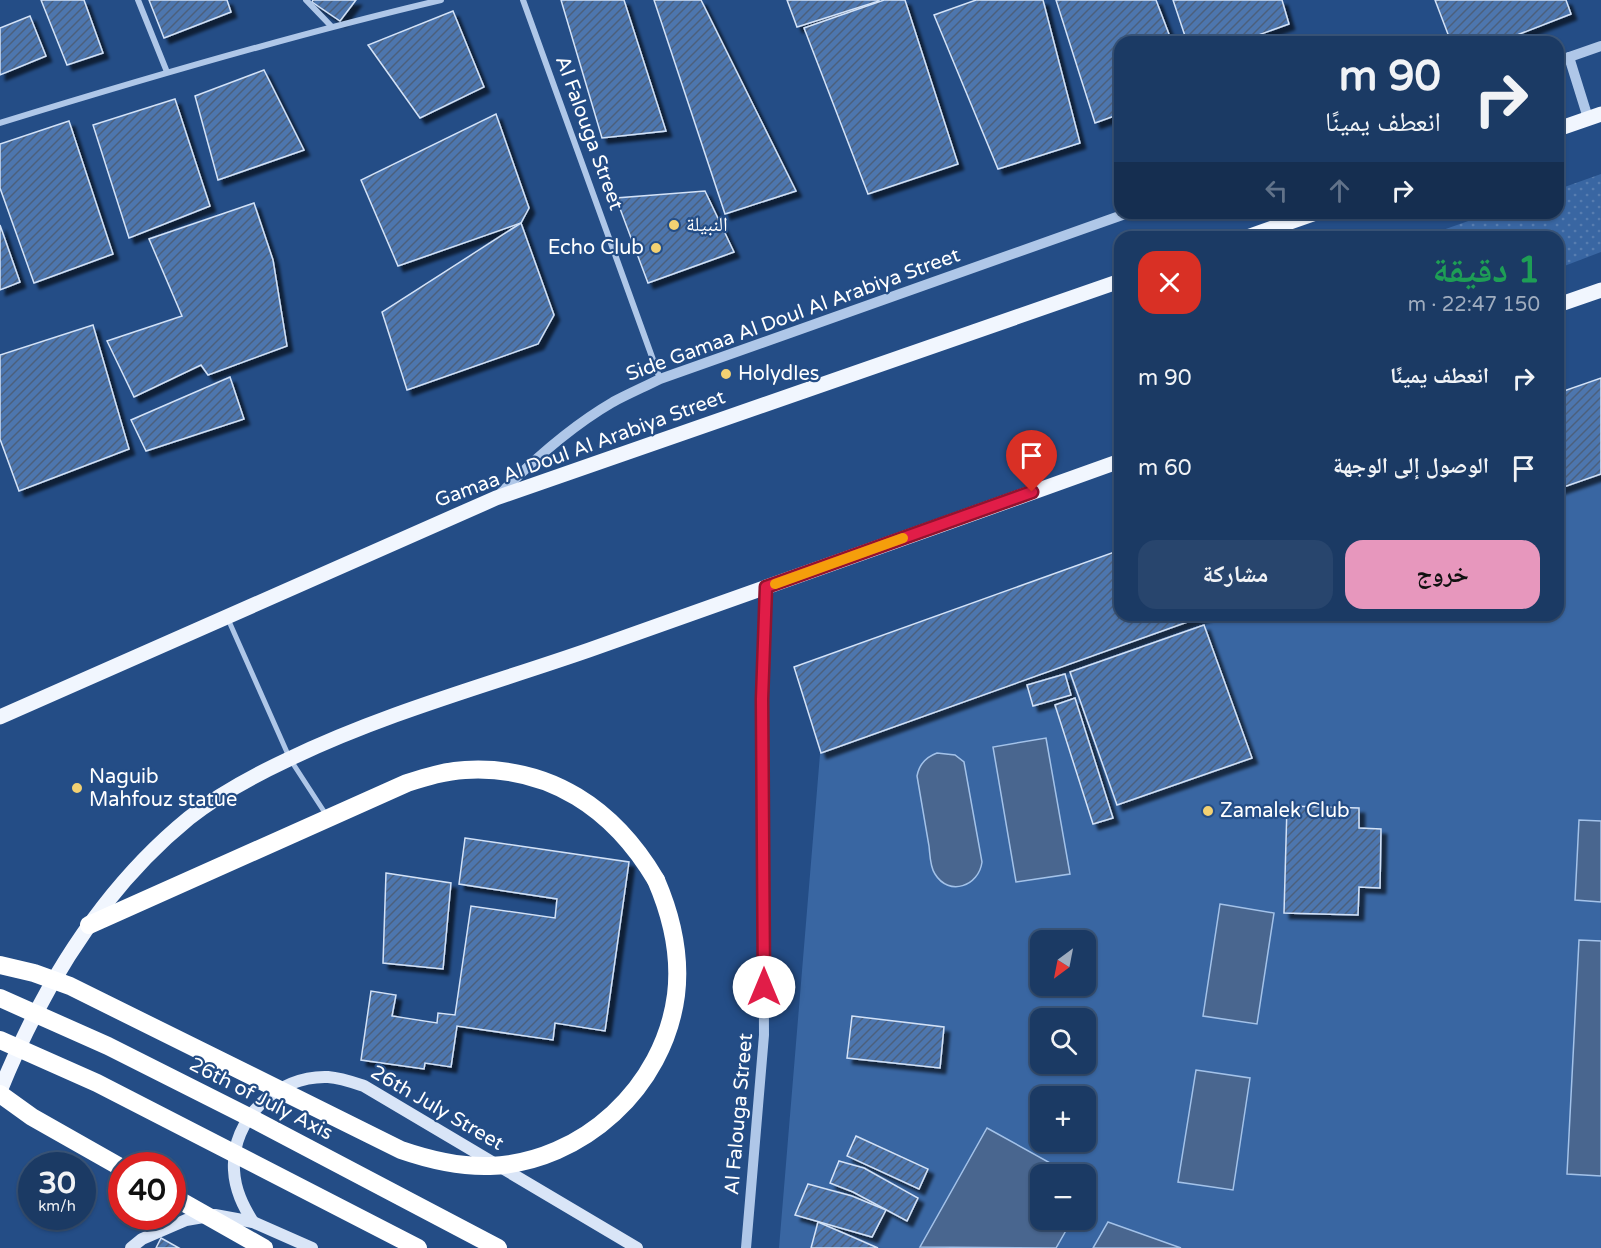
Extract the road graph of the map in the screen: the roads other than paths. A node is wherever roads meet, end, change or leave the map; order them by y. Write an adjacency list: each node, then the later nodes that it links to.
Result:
1 (138, 0): 8 (street)
2 (306, 0): 5 (street)
3 (441, 0): 5 (street)
4 (523, 0): 18 (street, Al Falouga Street)
5 (331, 26): 8 (street)
6 (1601, 46): 7 (street)
7 (1564, 59): 9 (street)
8 (167, 72): 10 (street)
9 (1594, 116): 11 (main road)
10 (0, 123)
11 (1564, 127)
12 (1114, 218): 18 (street, Side Gamaa Al Doul Al Arabiya Street)
13 (1298, 219): 14 (main road)
14 (1264, 231)
15 (1114, 283): 20 (main road, Gamaa Al Doul Al Arabiya Street)
16 (1601, 290): 17 (main road)
17 (1564, 303)
18 (660, 379): 20 (street, Side Gamaa Al Doul Al Arabiya Street)
19 (1114, 463): 21 (main road)
20 (496, 498): 22 (main road, Gamaa Al Doul Al Arabiya Street)
21 (766, 587): 24 (main road); 40 (street, Al Falouga Street)
22 (227, 617): 23 (main road, Gamaa Al Doul Al Arabiya Street); 24 (street)
23 (0, 717)
24 (290, 759): 25 (street); 26 (main road)
25 (328, 818): 26 (highway); 27 (highway, bridge)
26 (89, 926): 30 (main road)
27 (0, 965)
28 (0, 998): 38 (highway, 26th of July Axis, bridge)
29 (0, 1040): 37 (highway, bridge)
30 (0, 1092): 31 (highway)
31 (108, 1160)
32 (186, 1204): 35 (highway, bridge)
33 (253, 1222): 34 (main road); 36 (main road); 39 (main road, 26th July Street)
34 (131, 1248)
35 (264, 1248)
36 (312, 1248)
37 (418, 1248)
38 (498, 1248)
39 (637, 1248)
40 (746, 1248)

